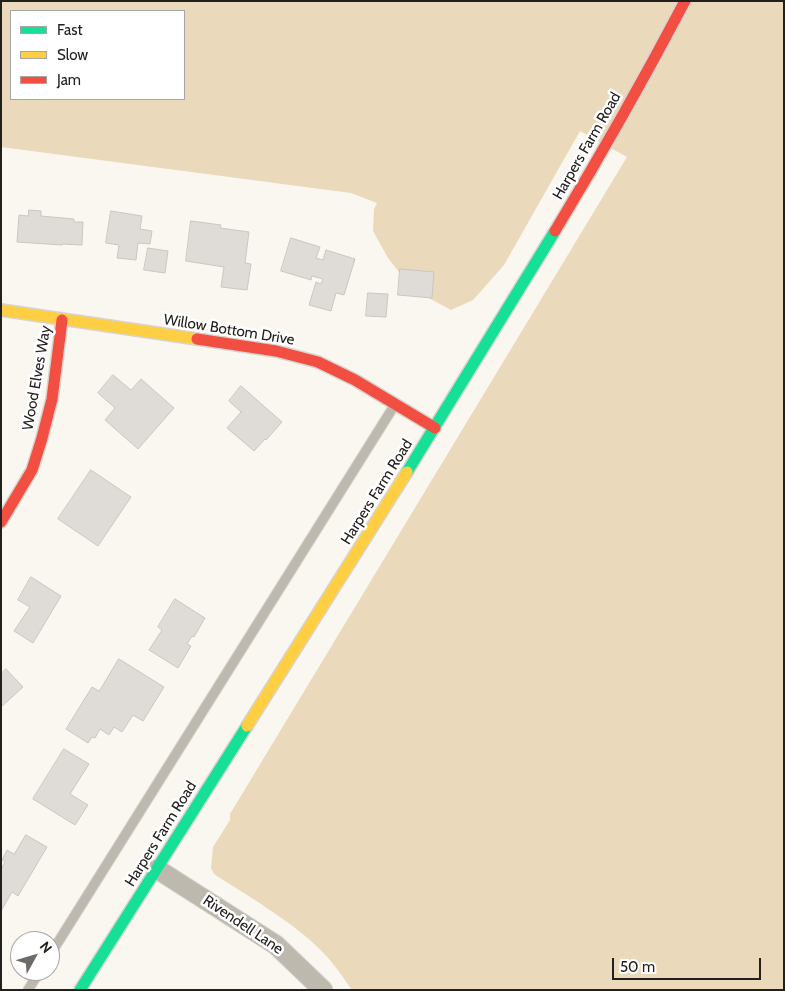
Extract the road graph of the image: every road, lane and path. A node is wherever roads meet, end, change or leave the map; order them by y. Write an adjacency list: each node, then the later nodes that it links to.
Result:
1 (685, 1): 5 (main road, Harpers Farm Road)
2 (1, 310): 3 (main road, Willow Bottom Drive)
3 (62, 320): 4 (main road, Willow Bottom Drive); 6 (main road, Wood Elves Way)
4 (396, 404): 5 (main road, Willow Bottom Drive); 8 (lane)
5 (435, 428): 7 (main road, Harpers Farm Road)
6 (1, 522)
7 (157, 869): 9 (main road, Harpers Farm Road); 10 (street, Rivendell Lane)
8 (60, 938)
9 (80, 990)
10 (323, 990)

